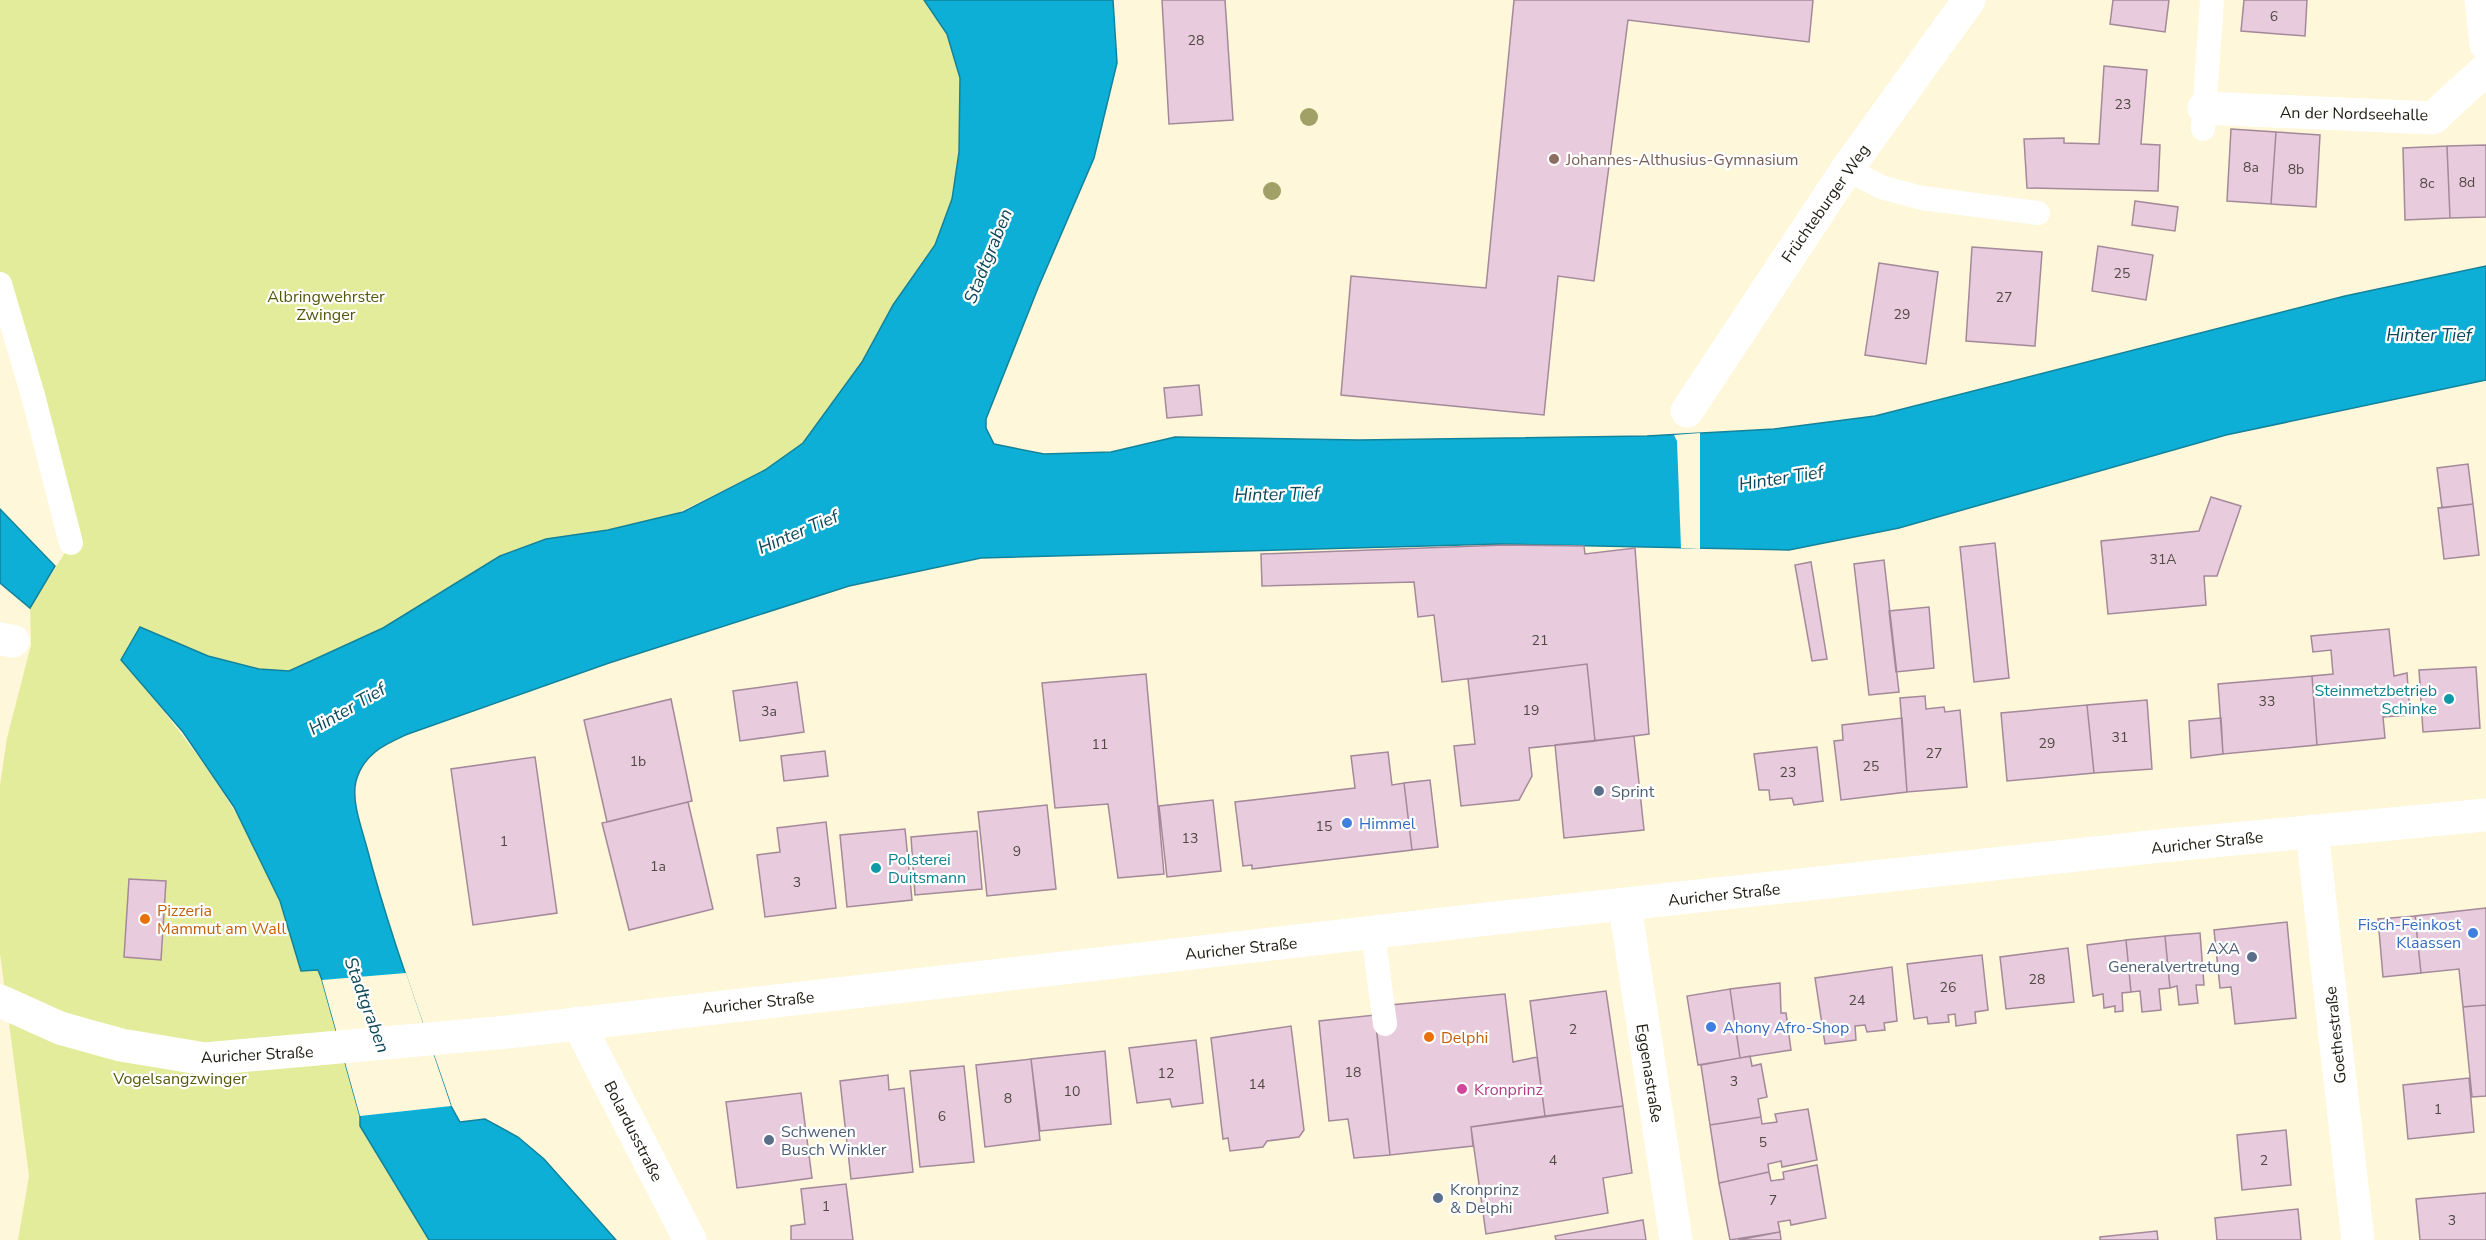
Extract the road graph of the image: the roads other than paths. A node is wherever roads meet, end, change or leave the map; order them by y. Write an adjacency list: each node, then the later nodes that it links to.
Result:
1 (1969, 0): 7 (street, Früchteburger Weg)
2 (2212, 0): 6 (lane)
3 (2481, 0): 4 (street)
4 (2486, 44)
5 (2486, 69): 6 (street, An der Nordseehalle)
6 (2204, 118)
7 (1847, 169): 8 (lane); 10 (street, Früchteburger Weg)
8 (2038, 213)
9 (0, 284): 11 (lane)
10 (1687, 411)
11 (71, 543)
12 (2486, 815): 13 (street, Auricher Straße)
13 (2312, 831): 14 (street, Auricher Straße); 21 (street, Goethestraße)
14 (1624, 906): 15 (street, Auricher Straße); 20 (street, Eggenastraße)
15 (1373, 933): 17 (street, Auricher Straße); 18 (lane)
16 (1, 1008): 17 (street, Auricher Straße)
17 (578, 1023): 19 (street, Bolardusstraße)
18 (1385, 1024)
19 (690, 1240)
20 (1676, 1240)
21 (2358, 1240)

